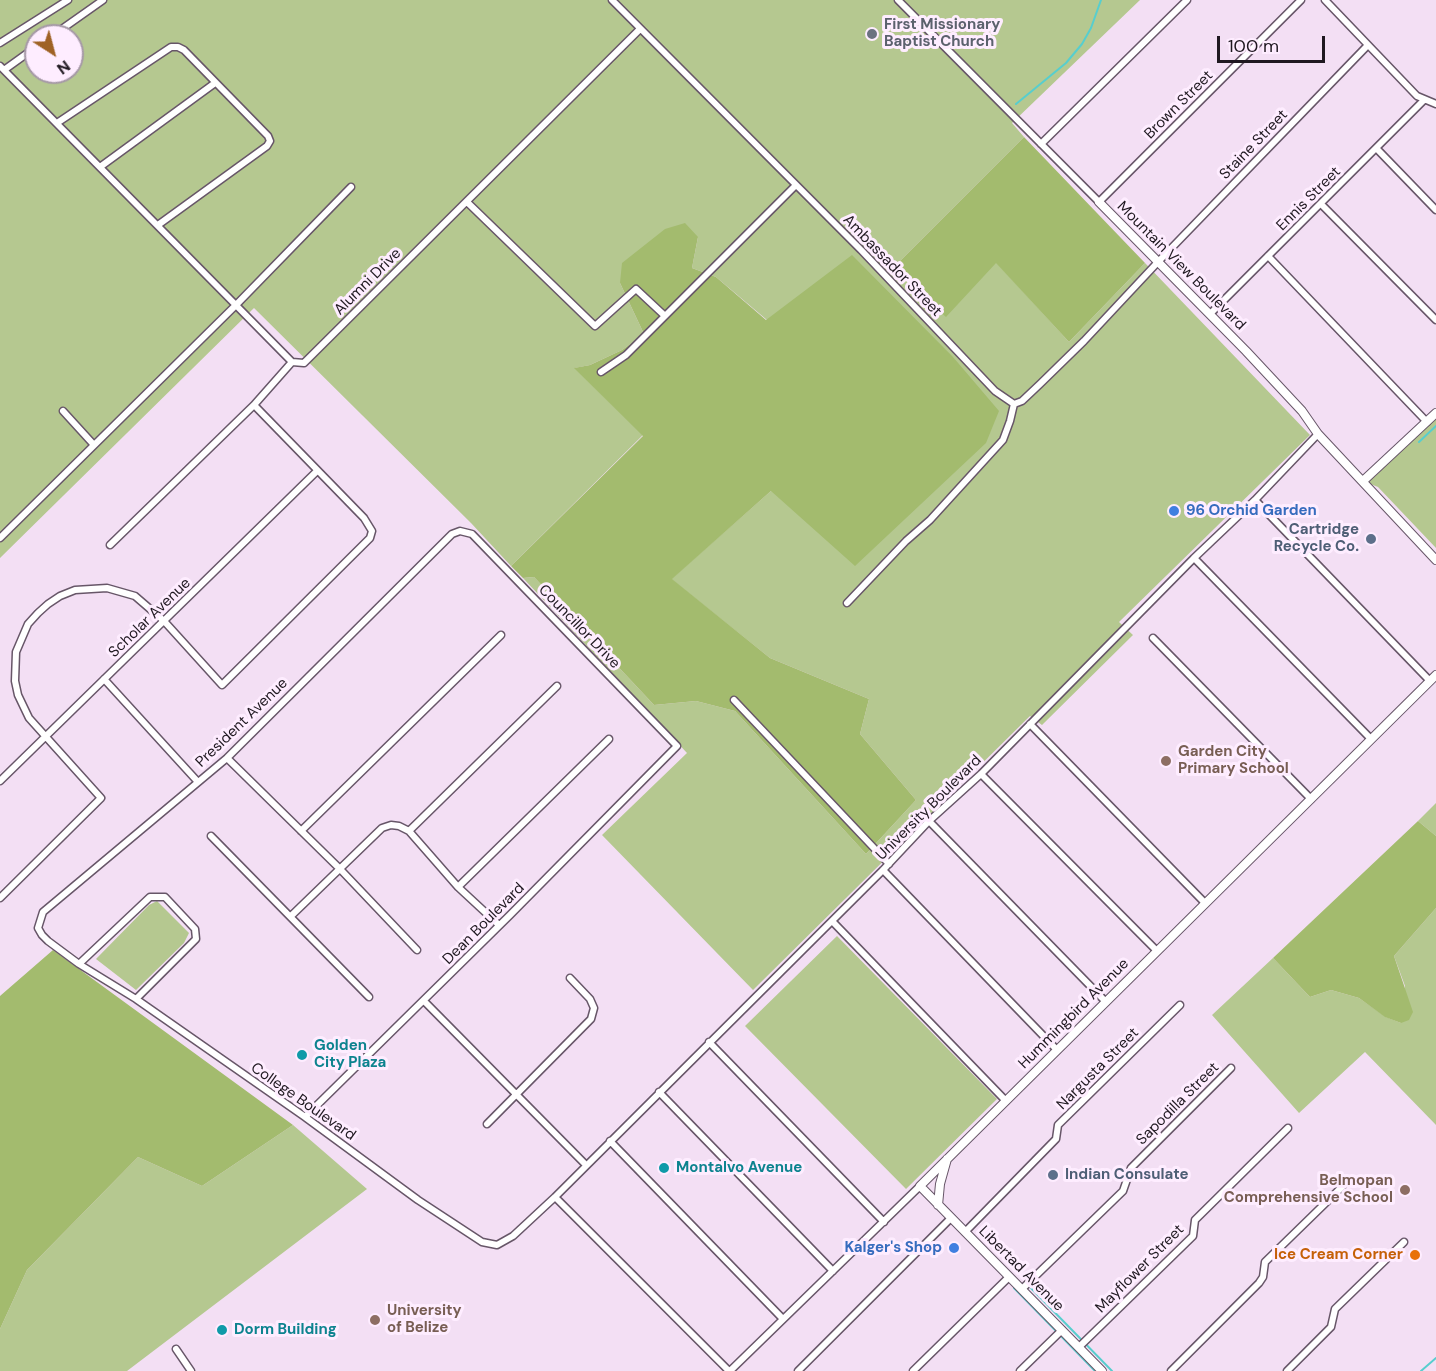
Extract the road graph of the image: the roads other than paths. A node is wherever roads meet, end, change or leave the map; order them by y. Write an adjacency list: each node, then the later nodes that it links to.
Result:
1 (68, 0): 10 (street)
2 (103, 0): 8 (street)
3 (612, 0): 9 (street, Ambassador Street)
4 (898, 0): 18 (street, Mountain View Boulevard)
5 (1187, 0): 18 (street)
6 (1301, 0): 24 (street, Brown Street)
7 (1324, 0): 11 (street)
8 (69, 24)
9 (640, 29): 21 (street, Ambassador Street); 23 (street, Alumni Drive)
10 (0, 44)
11 (1368, 45): 15 (street); 29 (street, Staine Street)
12 (24, 54): 13 (street)
13 (2, 68): 17 (street)
14 (215, 83): 17 (street); 20 (street); 27 (street)
15 (1424, 100): 16 (street); 19 (street, Ennis Street)
16 (1436, 104)
17 (57, 123): 20 (street)
18 (1041, 144): 24 (street, Mountain View Boulevard)
19 (1377, 149): 25 (street, Ennis Street); 26 (street)
20 (100, 167): 27 (street)
21 (796, 185): 32 (street); 36 (street, Ambassador Street)
22 (351, 187): 30 (street)
23 (467, 202): 32 (street); 34 (street, Alumni Drive)
24 (1099, 202): 29 (street, Mountain View Boulevard)
25 (1321, 204): 28 (street, Ennis Street); 33 (street)
26 (1436, 210)
27 (158, 225): 30 (street)
28 (1268, 256): 31 (street, Ennis Street); 40 (street)
29 (1156, 263): 31 (street, Mountain View Boulevard); 36 (street)
30 (236, 305): 34 (street); 42 (street)
31 (1210, 314): 41 (street, Mountain View Boulevard)
32 (665, 316): 35 (street)
33 (1436, 320)
34 (292, 362): 37 (street, Alumni Drive)
35 (601, 372)
36 (1014, 404): 51 (street)
37 (254, 405): 43 (street); 48 (street, Alumni Drive)
38 (63, 411): 42 (street)
39 (1436, 413): 40 (street)
40 (1427, 422): 44 (street)
41 (1318, 434): 44 (street, Mountain View Boulevard); 45 (street, University Boulevard)
42 (94, 445): 47 (street)
43 (317, 471): 52 (street, Scholar Avenue); 52 (street)
44 (1363, 481): 50 (street, Mountain View Boulevard)
45 (1255, 500): 49 (street, University Boulevard); 55 (street)
46 (460, 531): 63 (street, Councillor Drive); 64 (street, President Avenue)
47 (0, 538)
48 (110, 545)
49 (1194, 558): 59 (street, University Boulevard); 62 (street)
50 (1436, 560)
51 (847, 603)
52 (164, 621): 56 (street, Scholar Avenue); 60 (street)
53 (501, 635): 70 (street)
54 (1153, 638): 68 (street)
55 (1433, 678): 62 (street, Hummingbird Avenue)
56 (104, 679): 60 (street, Scholar Avenue); 67 (street)
57 (557, 686): 71 (street)
58 (734, 700): 73 (street)
59 (1030, 724): 65 (street, University Boulevard); 78 (street)
60 (46, 737): 66 (street, Scholar Avenue); 77 (street)
61 (609, 739): 76 (street)
62 (1371, 739): 68 (street, Hummingbird Avenue)
63 (677, 746): 81 (street, Dean Boulevard)
64 (227, 758): 67 (street, President Avenue); 70 (street)
65 (981, 774): 69 (street, University Boulevard); 84 (street)
66 (0, 781)
67 (198, 782): 82 (street, President Avenue)
68 (1311, 799): 78 (street, Hummingbird Avenue)
69 (929, 821): 73 (street, University Boulevard); 90 (street)
70 (301, 831): 74 (street)
71 (409, 831): 74 (street); 76 (street)
72 (211, 836): 79 (street)
73 (889, 864): 75 (street, University Boulevard)
74 (340, 869): 79 (street); 83 (street)
75 (883, 870): 80 (street, University Boulevard); 93 (street)
76 (458, 887): 81 (street)
77 (0, 898)
78 (1205, 903): 84 (street, Hummingbird Avenue)
79 (291, 916): 87 (street)
80 (832, 921): 92 (street, University Boulevard); 97 (street)
81 (499, 925): 89 (street, Dean Boulevard)
82 (38, 928): 85 (street, College Boulevard)
83 (417, 950)
84 (1157, 951): 90 (street, Hummingbird Avenue)
85 (79, 964): 88 (street, College Boulevard); 88 (street)
86 (570, 978): 96 (street)
87 (369, 997)
88 (136, 999): 98 (street, College Boulevard)
89 (424, 1000): 96 (street); 98 (street, Dean Boulevard)
90 (1106, 1002): 93 (street, Hummingbird Avenue)
91 (1180, 1005): 110 (street, Nargusta Street)
92 (709, 1042): 95 (street, University Boulevard); 109 (street)
93 (1057, 1050): 97 (street, Hummingbird Avenue)
94 (1231, 1068): 114 (street, Sapodilla Street)
95 (659, 1092): 101 (street, University Boulevard); 112 (street)
96 (516, 1095): 99 (street); 103 (street)
97 (1006, 1101): 102 (street, Hummingbird Avenue)
98 (305, 1117): 106 (street, College Boulevard)
99 (487, 1124)
100 (1288, 1128): 117 (street, Mayflower Street)
101 (610, 1141): 103 (street, University Boulevard); 115 (street)
102 (948, 1158): 105 (street, Hummingbird Avenue); 107 (street)
103 (586, 1165): 106 (street, University Boulevard)
104 (1344, 1185): 125 (street)
105 (920, 1186): 107 (street, Libertad Avenue); 109 (street, Hummingbird Avenue)
106 (555, 1197): 120 (street)
107 (938, 1205): 108 (street, Libertad Avenue)
108 (951, 1218): 110 (street, Libertad Avenue); 121 (street)
109 (884, 1222): 112 (street, Hummingbird Avenue)
110 (965, 1232): 113 (street, Libertad Avenue)
111 (1404, 1242): 126 (street)
112 (833, 1271): 115 (street, Hummingbird Avenue)
113 (1009, 1276): 114 (street, Libertad Avenue); 122 (street)
114 (1022, 1289): 116 (street, Libertad Avenue)
115 (783, 1319): 120 (street, Hummingbird Avenue)
116 (1062, 1330): 117 (street, Libertad Avenue); 123 (street)
117 (1079, 1347): 124 (street, Libertad Avenue)
118 (176, 1349): 119 (street)
119 (191, 1371)
120 (730, 1371)
121 (798, 1371)
122 (913, 1371)
123 (1020, 1371)
124 (1102, 1371)
125 (1171, 1371)
126 (1287, 1371)

